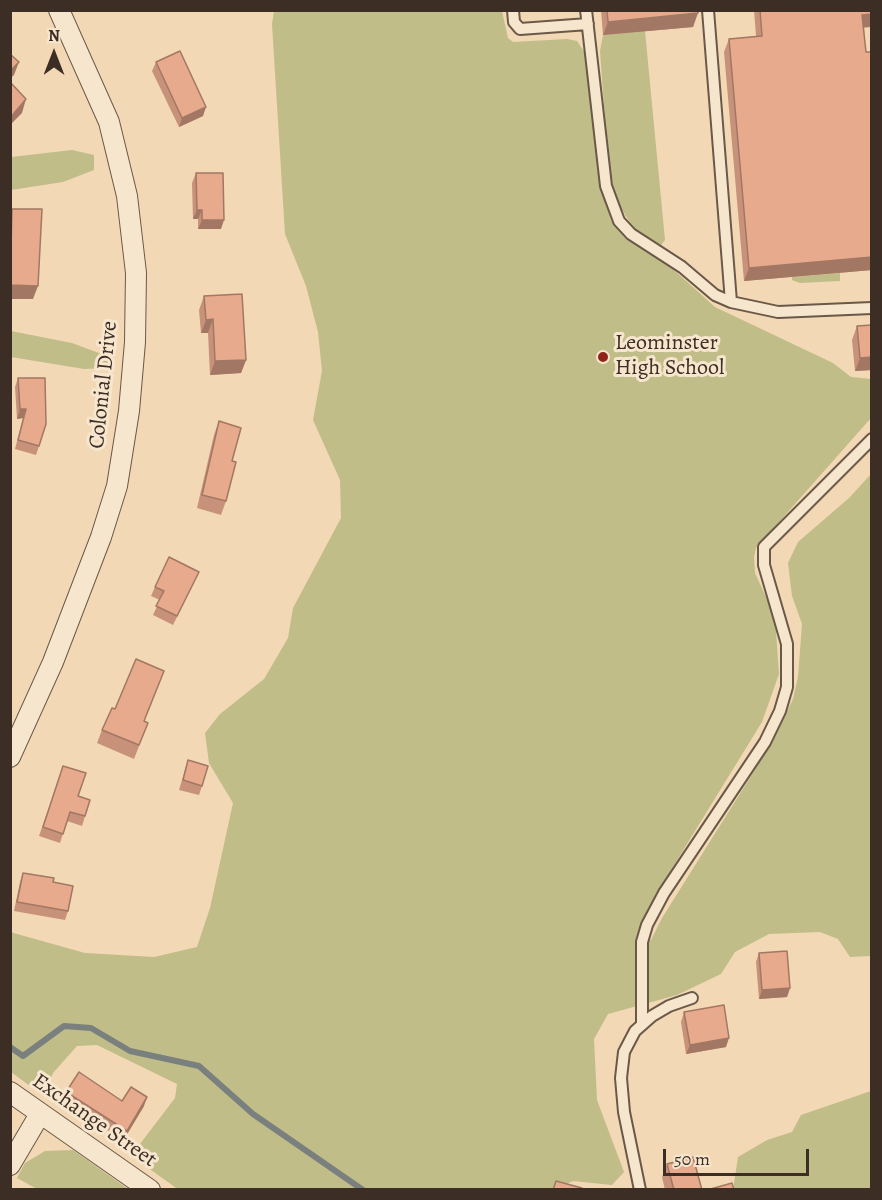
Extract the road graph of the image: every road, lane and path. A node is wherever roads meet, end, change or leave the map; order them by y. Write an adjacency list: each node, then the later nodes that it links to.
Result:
1 (59, 10): 9 (street, Colonial Drive)
2 (513, 10): 5 (lane)
3 (586, 10): 5 (lane)
4 (708, 10): 6 (lane)
5 (588, 24): 6 (lane)
6 (731, 302): 7 (lane)
7 (872, 308)
8 (872, 440): 11 (lane)
9 (10, 758)
10 (692, 998): 11 (lane)
11 (642, 1025): 16 (lane)
12 (10, 1092): 13 (street, Exchange Street)
13 (40, 1114): 14 (street); 15 (street, Exchange Street)
14 (10, 1165)
15 (150, 1190)
16 (640, 1190)

